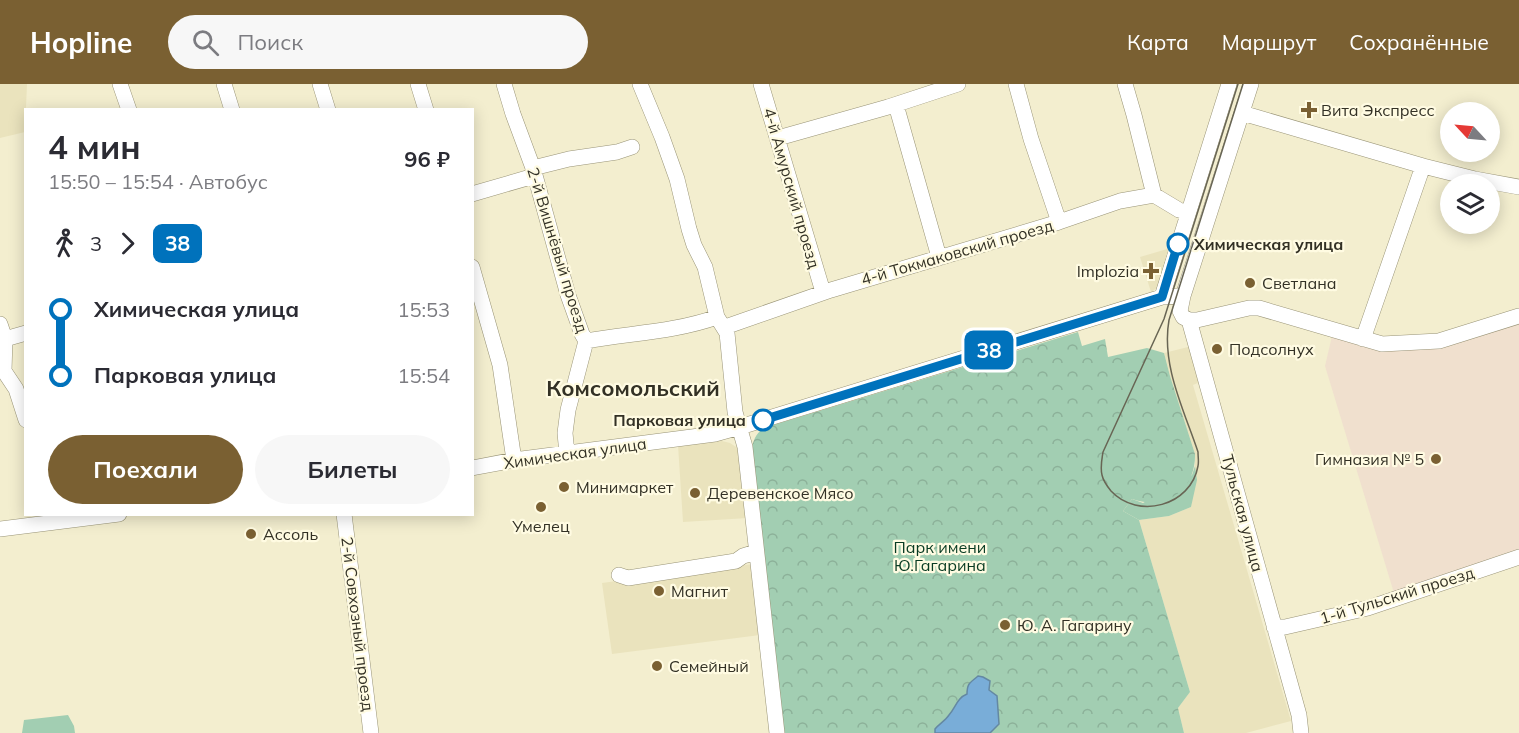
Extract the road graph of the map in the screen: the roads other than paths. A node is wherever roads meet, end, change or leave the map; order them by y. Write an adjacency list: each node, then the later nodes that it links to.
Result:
1 (120, 84): 14 (street)
2 (224, 84): 15 (street)
3 (320, 84): 16 (street)
4 (418, 84): 17 (street)
5 (504, 84): 22 (street, 2-й Вишнёвый проезд)
6 (640, 84): 35 (street)
7 (761, 84): 19 (street, 4-й Амурский проезд)
8 (958, 84): 13 (street)
9 (1016, 84): 27 (street)
10 (1125, 84): 25 (street)
11 (1229, 84): 26 (street)
12 (1251, 84): 18 (street)
13 (896, 105): 19 (street); 28 (street)
14 (128, 108)
15 (231, 108)
16 (327, 108)
17 (425, 108)
18 (1242, 113): 21 (street); 31 (street)
19 (778, 138): 30 (street, 4-й Амурский проезд)
20 (632, 147): 22 (street)
21 (1423, 166): 23 (street); 38 (street)
22 (533, 172): 24 (street); 40 (street, 2-й Вишнёвый проезд)
23 (1519, 187)
24 (474, 193)
25 (1154, 195): 26 (street); 27 (street, 4-й Токмаковский проезд)
26 (1188, 213): 32 (street)
27 (1059, 222): 28 (street, 4-й Токмаковский проезд)
28 (939, 257): 30 (street, 4-й Токмаковский проезд)
29 (474, 274): 44 (street)
30 (824, 292): 35 (street, 4-й Токмаковский проезд)
31 (1183, 296): 32 (street); 34 (street, Тульская улица)
32 (1162, 297): 42 (street, Химическая улица)
33 (1519, 316): 38 (street)
34 (1189, 320): 38 (street); 53 (street, Тульская улица)
35 (721, 322): 40 (street, 4-й Токмаковский проезд); 42 (street)
36 (0, 324): 39 (street)
37 (24, 334): 39 (street)
38 (1363, 339)
39 (3, 341): 41 (street)
40 (586, 341): 43 (street, 2-й Вишнёвый проезд)
41 (24, 414)
42 (740, 427): 43 (street, Химическая улица); 50 (street)
43 (567, 454): 44 (street, Химическая улица)
44 (514, 460): 45 (street, Химическая улица)
45 (474, 468)
46 (88, 516): 48 (street)
47 (344, 516): 54 (street, 2-й Совхозный проезд)
48 (57, 518): 49 (street)
49 (0, 529)
50 (756, 552): 52 (street); 55 (street)
51 (1519, 557): 53 (street, 1-й Тульский проезд)
52 (619, 575)
53 (1274, 627): 56 (street, Тульская улица)
54 (371, 733)
55 (777, 733)
56 (1301, 733)

